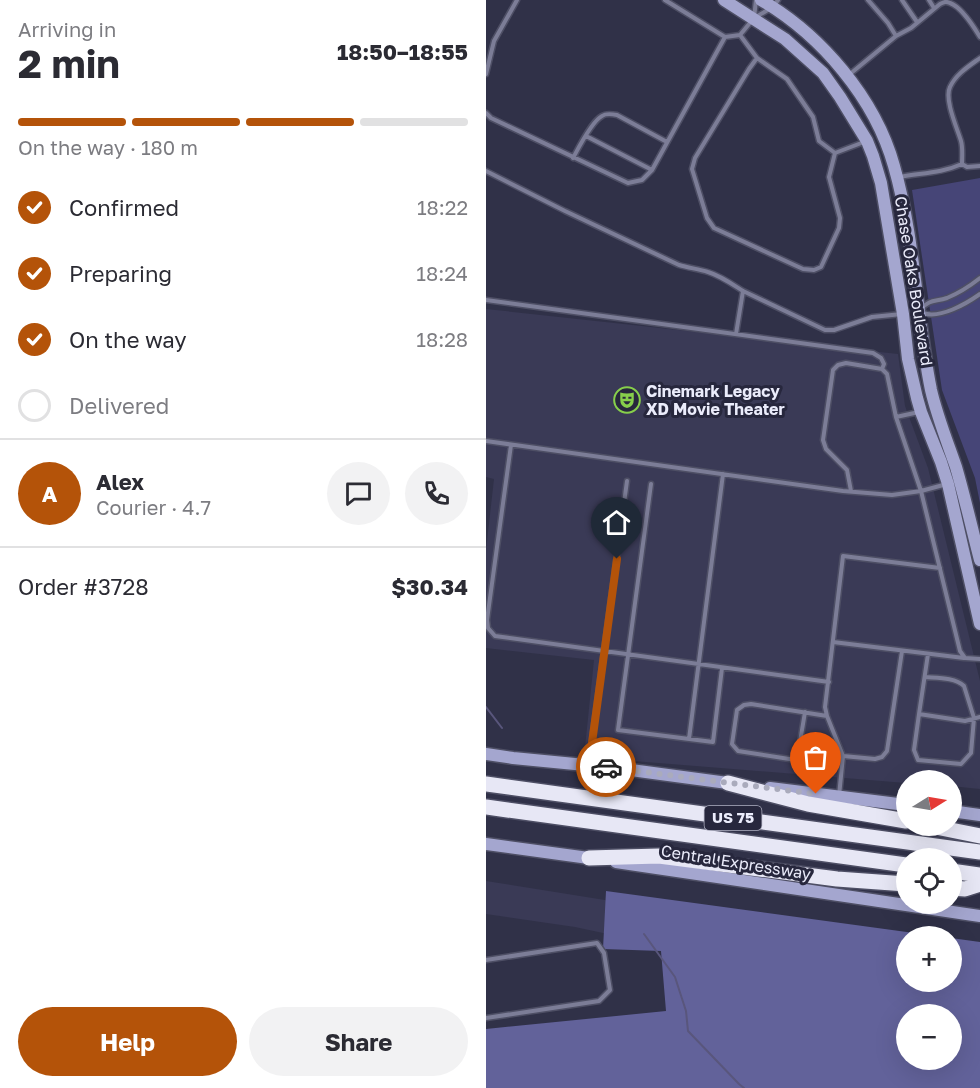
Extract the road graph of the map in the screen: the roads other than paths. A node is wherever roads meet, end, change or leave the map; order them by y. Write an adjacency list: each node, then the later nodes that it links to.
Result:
1 (518, 0): 19 (lane)
2 (665, 0): 15 (lane)
3 (724, 0): 11 (street, Chase Oaks Boulevard)
4 (756, 0): 11 (lane)
5 (761, 0): 9 (street, Chase Oaks Boulevard)
6 (868, 0): 14 (lane)
7 (902, 0): 12 (lane)
8 (929, 0): 10 (lane)
9 (776, 4): 11 (lane); 20 (street, Chase Oaks Boulevard)
10 (934, 8): 12 (lane); 16 (lane)
11 (754, 18): 13 (lane); 21 (street, Chase Oaks Boulevard)
12 (917, 22): 14 (lane)
13 (740, 35): 15 (lane); 17 (lane)
14 (896, 36): 20 (lane)
15 (725, 37): 26 (lane)
16 (980, 37)
17 (757, 58): 27 (lane); 27 (lane)
18 (980, 58): 29 (lane)
19 (486, 74)
20 (847, 76): 21 (street); 23 (street, Chase Oaks Boulevard)
21 (832, 86): 25 (street, Chase Oaks Boulevard)
22 (486, 113): 28 (lane)
23 (882, 135): 25 (street); 33 (street, Chase Oaks Boulevard)
24 (586, 136): 26 (lane); 28 (lane); 31 (lane)
25 (867, 141): 27 (lane); 39 (street, Chase Oaks Boulevard)
26 (667, 142): 31 (lane)
27 (835, 153)
28 (573, 158): 31 (lane)
29 (962, 164): 30 (lane); 33 (lane)
30 (980, 166)
31 (652, 170)
32 (486, 171): 35 (lane)
33 (897, 177): 38 (street, Chase Oaks Boulevard)
34 (980, 278): 38 (lane)
35 (743, 291): 39 (lane); 40 (lane)
36 (980, 294): 38 (lane)
37 (486, 300): 40 (lane)
38 (919, 311): 39 (street); 48 (street, Chase Oaks Boulevard)
39 (903, 314): 42 (street, Chase Oaks Boulevard)
40 (736, 334): 41 (lane)
41 (882, 369): 43 (lane); 50 (lane)
42 (921, 412): 43 (lane); 48 (street, Chase Oaks Boulevard)
43 (896, 417): 51 (lane)
44 (486, 441): 45 (lane)
45 (511, 445): 46 (lane); 56 (lane)
46 (723, 474): 50 (lane); 62 (lane)
47 (627, 481): 56 (lane)
48 (954, 483): 51 (lane); 52 (street, Chase Oaks Boulevard); 54 (street, Chase Oaks Boulevard)
49 (651, 484): 59 (lane)
50 (850, 491): 51 (lane)
51 (921, 491): 53 (lane)
52 (980, 560)
53 (940, 568): 55 (lane); 60 (lane)
54 (980, 624)
55 (833, 642): 57 (lane); 65 (lane)
56 (604, 651): 59 (lane); 75 (lane)
57 (902, 651): 58 (lane); 73 (lane)
58 (928, 654): 60 (lane); 64 (lane)
59 (628, 655): 62 (lane); 71 (lane)
60 (965, 658): 61 (lane)
61 (980, 659)
62 (698, 664): 63 (lane); 71 (lane)
63 (722, 668): 65 (lane); 71 (lane)
64 (925, 676): 67 (lane); 70 (lane)
65 (829, 682): 68 (lane)
66 (805, 712): 68 (lane); 74 (lane); 74 (lane)
67 (919, 714): 70 (lane); 70 (lane)
68 (827, 716): 73 (lane)
69 (980, 717): 70 (lane)
70 (974, 718)
71 (689, 739)
72 (486, 754): 75 (street)
73 (843, 756): 74 (lane); 78 (lane)
74 (797, 760)
75 (589, 765): 76 (street)
76 (728, 783): 78 (street); 83 (highway)
77 (486, 784): 87 (highway, US 75)
78 (839, 797): 79 (street)
79 (896, 804)
80 (486, 807): 89 (highway, Central Expressway / US 75)
81 (962, 813): 82 (street)
82 (980, 815)
83 (896, 819)
84 (962, 832): 85 (highway)
85 (980, 836)
86 (486, 844): 88 (street, Central Expressway)
87 (980, 852)
88 (589, 858): 92 (highway); 95 (street, Central Expressway)
89 (896, 864)
90 (962, 873): 91 (highway)
91 (980, 875)
92 (896, 883)
93 (980, 884): 94 (highway)
94 (962, 889)
95 (980, 916)
96 (486, 960): 97 (lane)
97 (486, 1018)

